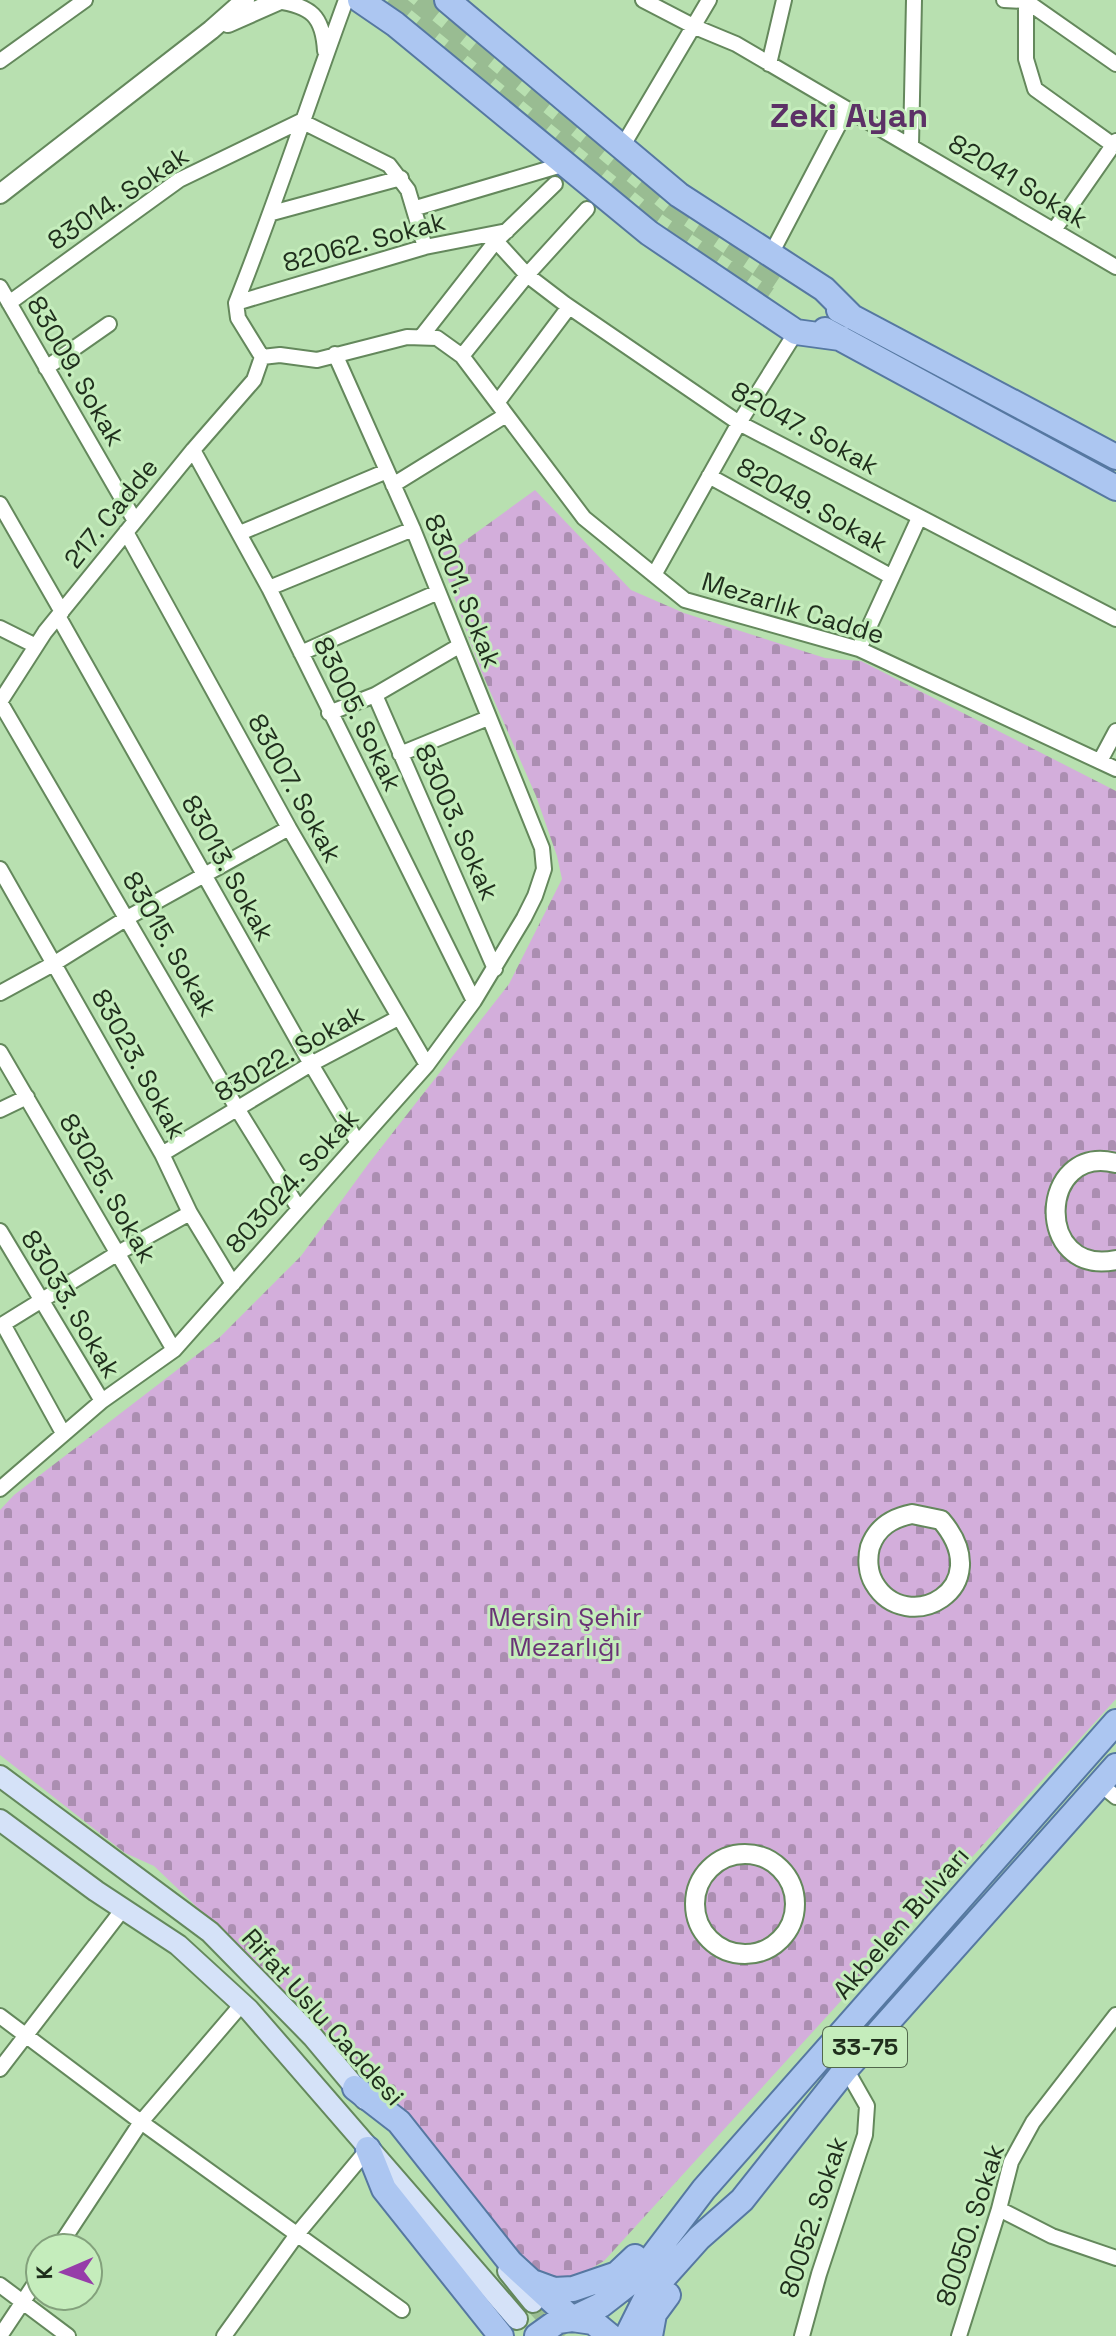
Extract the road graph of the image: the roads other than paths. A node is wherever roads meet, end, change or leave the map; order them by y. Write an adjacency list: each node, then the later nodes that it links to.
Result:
1 (85, 0): 16 (street)
2 (346, 0): 15 (street)
3 (447, 0): 23 (main road)
4 (643, 0): 13 (street, 82041 Sokak)
5 (709, 0): 13 (street)
6 (784, 0): 17 (street)
7 (914, 0): 22 (street)
8 (1004, 0): 9 (street)
9 (1026, 0): 18 (street); 21 (street)
10 (278, 1): 14 (street); 15 (street)
11 (240, 2): 14 (street)
12 (373, 4): 24 (main road)
13 (695, 27): 17 (street, 82041 Sokak); 23 (street)
14 (211, 30): 26 (street)
15 (326, 55): 20 (street)
16 (0, 61)
17 (769, 64): 19 (street, 82041 Sokak)
18 (1116, 64)
19 (847, 109): 22 (street, 82041 Sokak); 33 (street)
20 (301, 121): 25 (street); 29 (street); 38 (street, 83014. Sokak)
21 (1115, 143): 30 (street)
22 (911, 145): 30 (street, 82041 Sokak)
23 (622, 147): 33 (main road)
24 (560, 174): 27 (street); 31 (street); 43 (main road)
25 (401, 178): 27 (street); 29 (street)
26 (2, 188)
27 (416, 208): 32 (street)
28 (587, 209): 35 (street)
29 (272, 213): 39 (street)
30 (1054, 230): 34 (street, 82041 Sokak)
31 (501, 236): 32 (street, 82062. Sokak); 35 (street, 82047. Sokak); 44 (street)
32 (425, 247): 39 (street, 82062. Sokak)
33 (771, 254): 42 (main road)
34 (1116, 267)
35 (527, 275): 40 (street, 82047. Sokak); 46 (street)
36 (0, 287): 38 (street, 83009. Sokak)
37 (774, 289): 42 (main road)
38 (9, 303): 48 (street, 83009. Sokak)
39 (236, 303): 47 (street)
40 (569, 307): 49 (street); 51 (street, 82047. Sokak)
41 (109, 324): 48 (street)
42 (846, 327): 43 (main road); 53 (main road); 56 (main road)
43 (796, 332): 51 (street)
44 (421, 337): 45 (street); 46 (street, Mezarlık Cadde)
45 (335, 354): 47 (street); 55 (street, 83001. Sokak)
46 (462, 356): 50 (street, Mezarlık Cadde)
47 (262, 357): 52 (street, 217. Cadde)
48 (46, 368): 59 (street, 83009. Sokak)
49 (500, 399)
50 (506, 415): 55 (street); 62 (street, Mezarlık Cadde)
51 (739, 423): 54 (street); 58 (street, 82047. Sokak)
52 (193, 450): 59 (street, 217. Cadde); 61 (street, 83005. Sokak)
53 (1116, 457)
54 (709, 476): 62 (street); 63 (street, 82049. Sokak)
55 (390, 478): 60 (street, 83001. Sokak); 61 (street)
56 (1116, 488)
57 (0, 504): 66 (street, 83013. Sokak)
58 (919, 518): 63 (street); 67 (street, 82047. Sokak)
59 (131, 526): 66 (street, 217. Cadde); 81 (street, 83007. Sokak)
60 (413, 529): 64 (street); 65 (street, 83001. Sokak)
61 (240, 533): 64 (street, 83005. Sokak)
62 (654, 575): 71 (street, Mezarlık Cadde)
63 (892, 577): 71 (street)
64 (269, 588): 72 (street, 83005. Sokak)
65 (438, 592): 70 (street, 83001. Sokak); 72 (street)
66 (60, 614): 69 (street, 217. Cadde); 84 (street, 83013. Sokak)
67 (1116, 619)
68 (0, 628): 69 (street)
69 (36, 646): 74 (street, 217. Cadde)
70 (459, 646): 73 (street); 76 (street, 83001. Sokak)
71 (859, 649): 79 (street, Mezarlık Cadde)
72 (301, 653): 75 (street, 83005. Sokak)
73 (375, 695): 75 (street); 78 (street, 83003. Sokak)
74 (0, 702): 85 (street, 83015. Sokak)
75 (329, 713): 89 (street, 83005. Sokak)
76 (488, 718): 78 (street); 82 (street, 83001. Sokak)
77 (1116, 731): 79 (street)
78 (400, 754): 87 (street, 83003. Sokak)
79 (1100, 761): 80 (street, Mezarlık Cadde)
80 (1116, 769)
81 (289, 828): 84 (street); 90 (street, 83007. Sokak)
82 (542, 848): 87 (street, 803024. Sokak)
83 (0, 869): 86 (street, 83023. Sokak)
84 (203, 875): 85 (street); 92 (street, 83013. Sokak)
85 (127, 918): 86 (street); 96 (street, 83015. Sokak)
86 (55, 963): 88 (street); 98 (street, 83023. Sokak)
87 (495, 969): 89 (street, 803024. Sokak)
88 (0, 993)
89 (474, 1001): 93 (street, 803024. Sokak)
90 (398, 1018): 92 (street, 83022. Sokak); 93 (street, 83007. Sokak)
91 (0, 1052): 94 (street, 83025. Sokak)
92 (311, 1064): 96 (street, 83022. Sokak); 97 (street, 83013. Sokak)
93 (427, 1065): 97 (street, 803024. Sokak)
94 (27, 1097): 95 (street); 103 (street, 83025. Sokak)
95 (0, 1110)
96 (238, 1110): 98 (street, 83022. Sokak); 100 (street, 83015. Sokak)
97 (358, 1143): 100 (street, 803024. Sokak)
98 (162, 1154): 101 (street, 83023. Sokak)
99 (1116, 1163): 104 (street)
100 (299, 1209): 105 (street, 803024. Sokak)
101 (190, 1213): 103 (street); 105 (street, 83023. Sokak)
102 (0, 1231): 106 (street, 83033. Sokak)
103 (118, 1253): 106 (street); 108 (street, 83025. Sokak)
104 (1116, 1260)
105 (233, 1284): 108 (street, 803024. Sokak)
106 (40, 1301): 107 (street); 109 (street, 83033. Sokak)
107 (2, 1325): 110 (street)
108 (174, 1350): 109 (street, 803024. Sokak)
109 (102, 1401): 110 (street, 803024. Sokak)
110 (63, 1433): 111 (street, 803024. Sokak)
111 (0, 1488)
112 (922, 1607): 112 (street)
113 (1116, 1722): 128 (main road, Akbelen Bulvarı / 33-75)
114 (0, 1776): 125 (main road, Rifat Uslu Caddesi)
115 (1111, 1782): 124 (main road, 33-75)
116 (0, 1820): 117 (main road, Rifat Uslu Caddesi)
117 (123, 1909): 119 (main road, Rifat Uslu Caddesi); 122 (street)
118 (751, 1954): 118 (street)
119 (242, 2004): 126 (street); 127 (main road, Rifat Uslu Caddesi)
120 (1116, 2015): 130 (street, 80050. Sokak)
121 (0, 2016): 122 (street)
122 (25, 2035): 123 (street); 126 (street)
123 (0, 2069)
124 (846, 2069): 129 (main road, 33-75); 147 (street, 80052. Sokak)
125 (355, 2088): 135 (main road)
126 (141, 2122): 131 (street); 132 (street)
127 (368, 2149): 132 (street); 139 (main road)
128 (704, 2189): 135 (main road, 33-75); 138 (main road, Akbelen Bulvarı / 33-75)
129 (742, 2200): 145 (main road, 33-75); 146 (main road, 33-75)
130 (999, 2209): 133 (street); 148 (street, 80050. Sokak)
131 (69, 2232)
132 (298, 2233): 137 (street); 142 (street)
133 (1116, 2258)
134 (0, 2285): 136 (street)
135 (533, 2292): 138 (main road)
136 (23, 2302): 140 (street); 141 (street)
137 (402, 2310)
138 (565, 2320): 143 (main road, 33-75); 144 (main road)
139 (499, 2327)
140 (60, 2334)
141 (0, 2336)
142 (224, 2336)
143 (537, 2336)
144 (610, 2336)
145 (627, 2336)
146 (650, 2336)
147 (802, 2336)
148 (959, 2336)

